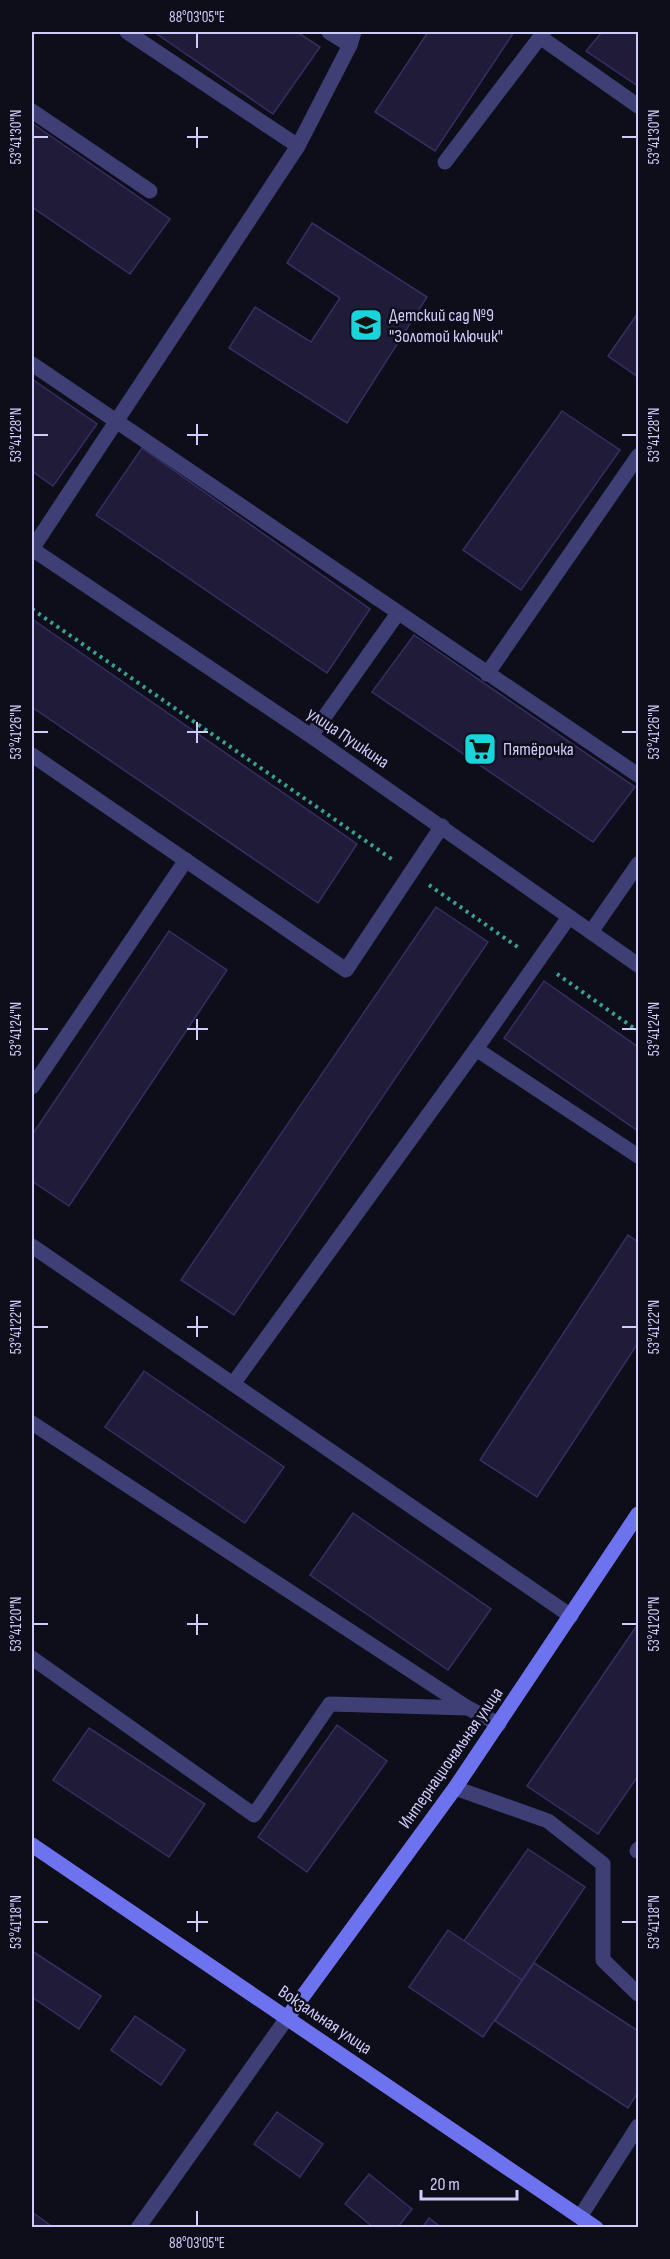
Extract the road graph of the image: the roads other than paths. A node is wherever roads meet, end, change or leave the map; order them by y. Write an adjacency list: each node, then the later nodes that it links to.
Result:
1 (127, 32): 7 (street)
2 (329, 32): 4 (street)
3 (542, 34): 5 (street); 8 (street)
4 (352, 38): 7 (street)
5 (639, 106)
6 (32, 111): 9 (street)
7 (298, 146): 11 (street)
8 (445, 162)
9 (150, 191)
10 (32, 364): 11 (street)
11 (118, 421): 13 (street); 14 (street)
12 (639, 456): 15 (street)
13 (32, 549): 16 (street, улица Пушкина)
14 (398, 613): 15 (street); 16 (street)
15 (487, 674): 18 (street)
16 (311, 736): 19 (street, улица Пушкина)
17 (32, 756): 20 (street)
18 (639, 775)
19 (442, 826): 20 (street); 22 (street, улица Пушкина)
20 (186, 860): 26 (street)
21 (639, 864): 23 (street)
22 (569, 916): 23 (street, улица Пушкина); 25 (street)
23 (591, 932): 24 (street, улица Пушкина)
24 (639, 965)
25 (476, 1049): 28 (street); 30 (street)
26 (37, 1066): 27 (street)
27 (32, 1087)
28 (639, 1156)
29 (32, 1246): 30 (street)
30 (233, 1384): 33 (street)
31 (32, 1423): 35 (street)
32 (639, 1514): 33 (main road, Интернациональная улица)
33 (570, 1616): 36 (main road, Интернациональная улица)
34 (32, 1658): 35 (street)
35 (468, 1708): 36 (street)
36 (499, 1724): 37 (main road, Интернациональная улица)
37 (454, 1788): 39 (street); 40 (main road, Интернациональная улица)
38 (32, 1845): 40 (main road, Вокзальная улица)
39 (639, 1994)
40 (287, 2018): 42 (main road, Вокзальная улица); 43 (street)
41 (639, 2126): 42 (street)
42 (580, 2217): 44 (main road, Вокзальная улица)
43 (138, 2228)
44 (596, 2228)

